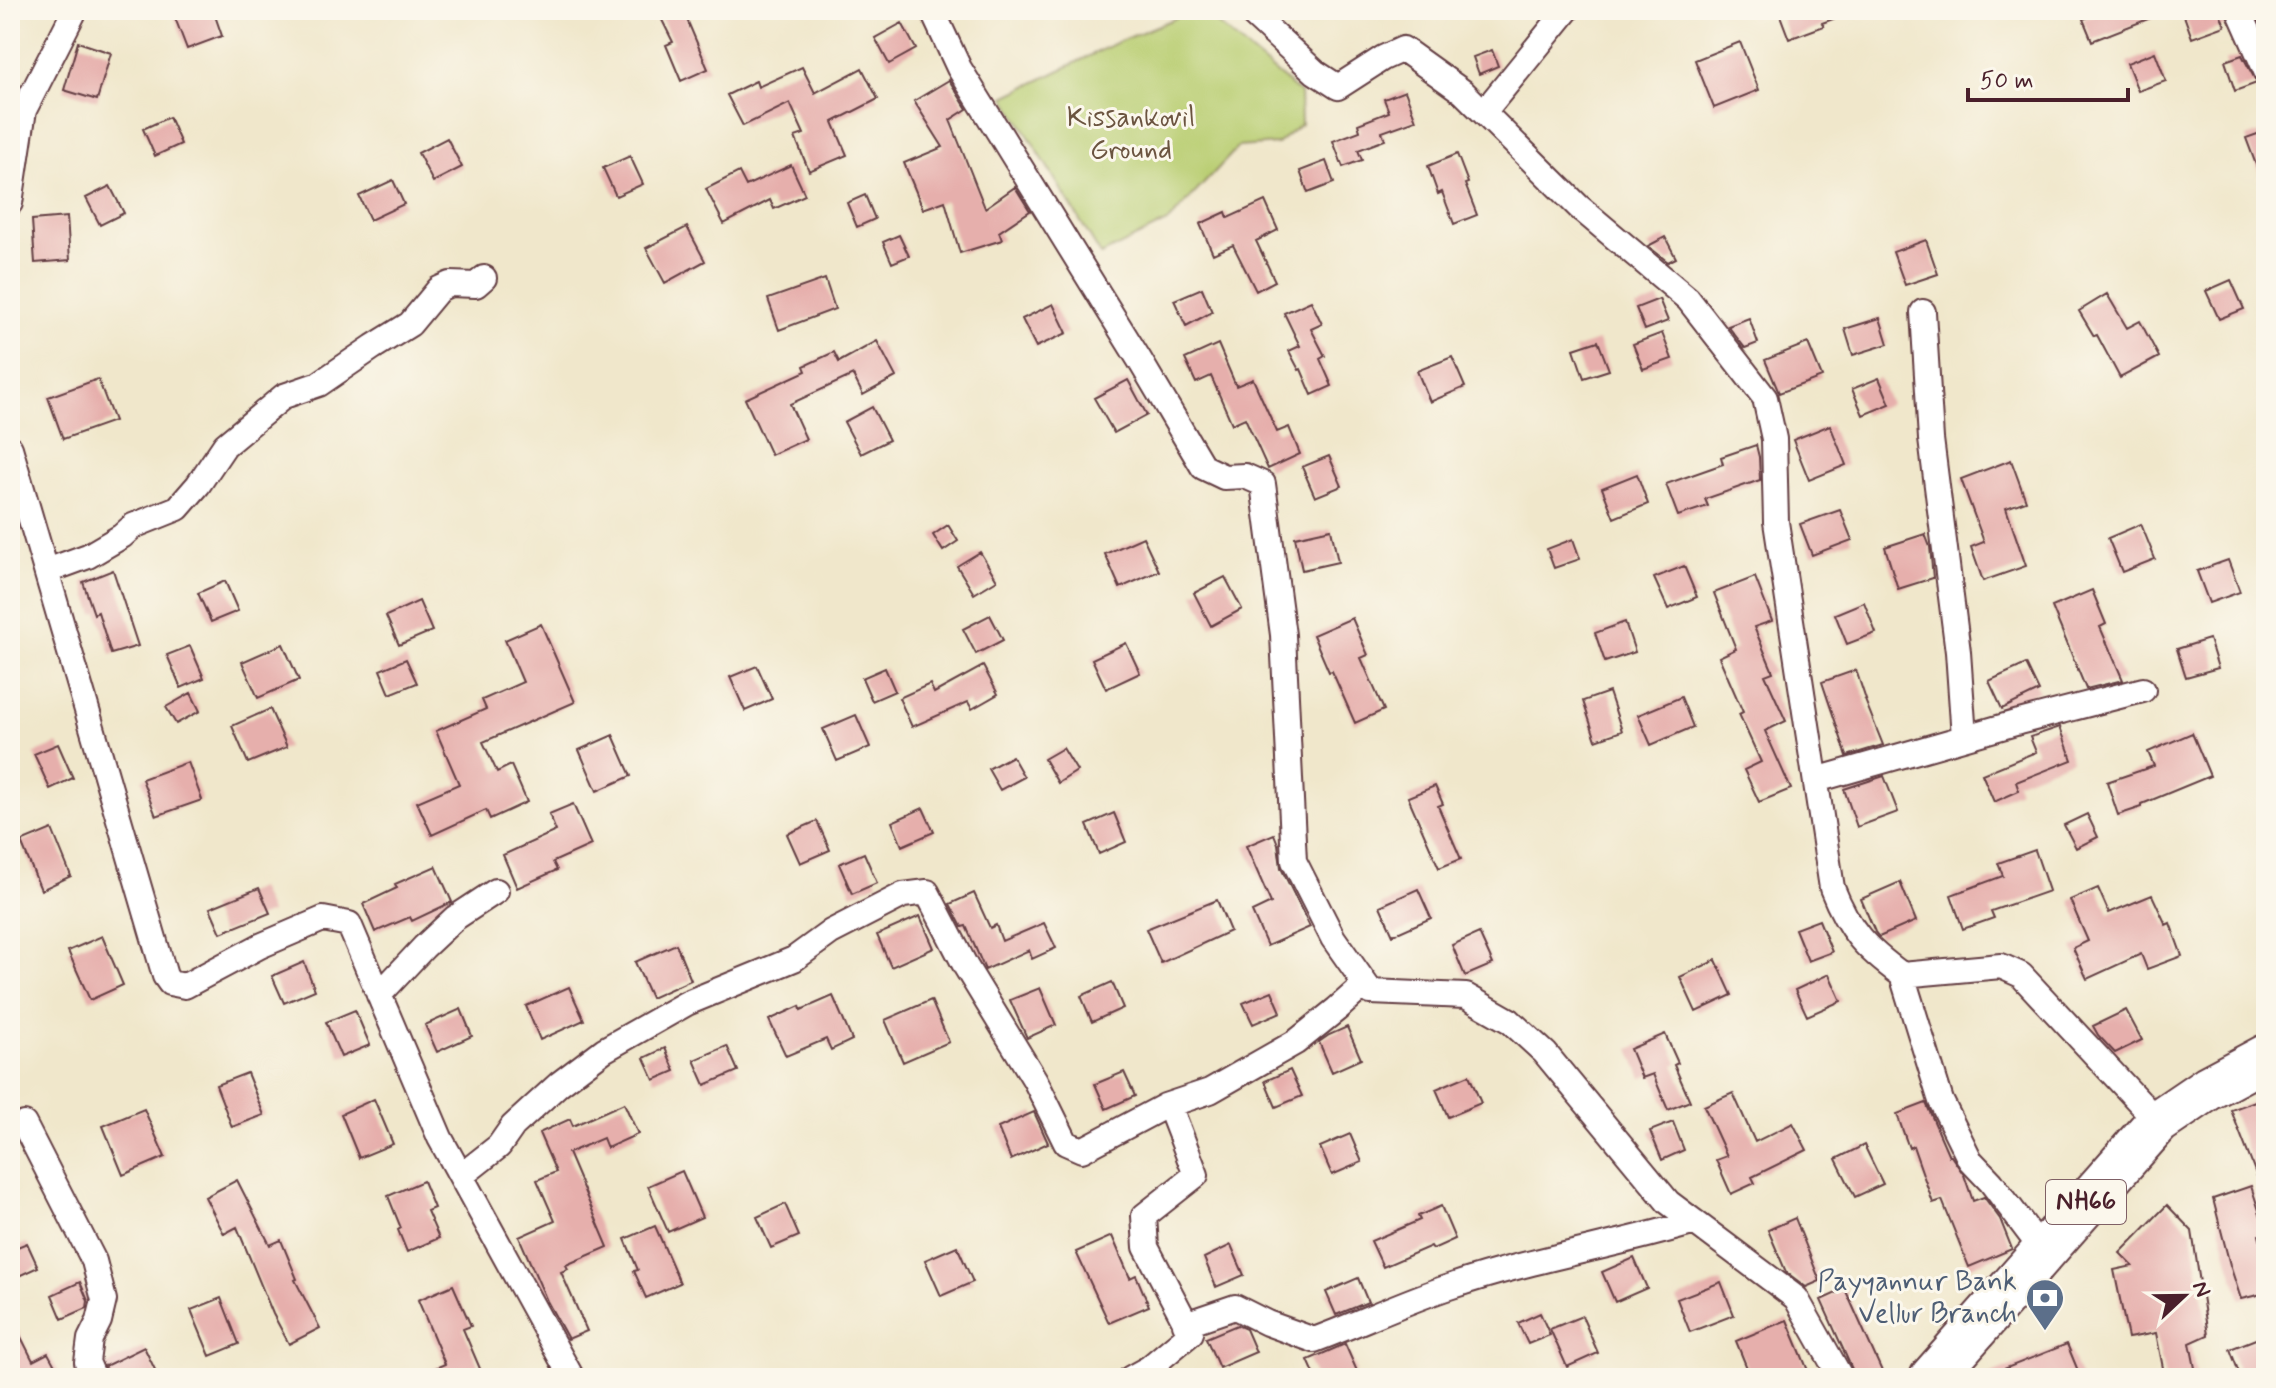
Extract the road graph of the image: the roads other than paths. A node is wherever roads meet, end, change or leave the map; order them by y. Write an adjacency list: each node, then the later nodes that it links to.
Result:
1 (75, 10): 8 (street)
2 (932, 10): 19 (street)
3 (1248, 10): 7 (street)
4 (1567, 10): 7 (street)
5 (2239, 10): 6 (street)
6 (2266, 71)
7 (1484, 112): 16 (street)
8 (17, 114): 9 (street)
9 (10, 203)
10 (484, 278): 13 (street)
11 (1923, 312): 15 (street)
12 (10, 448): 13 (street)
13 (47, 571): 20 (street)
14 (2143, 690): 15 (street)
15 (1964, 737): 16 (street)
16 (1816, 780): 18 (street)
17 (496, 891): 20 (street)
18 (1902, 975): 23 (street); 27 (street)
19 (1365, 984): 22 (street); 26 (street)
20 (379, 995): 25 (street)
21 (2266, 1057): 23 (highway, NH66)
22 (1169, 1105): 25 (street); 28 (street)
23 (2158, 1122): 27 (highway, NH66)
24 (24, 1124): 29 (street)
25 (461, 1176): 30 (street)
26 (1695, 1222): 28 (street); 32 (street)
27 (2043, 1251): 33 (highway, NH66)
28 (1185, 1324): 31 (street)
29 (94, 1378)
30 (572, 1378)
31 (1131, 1378)
32 (1841, 1378)
33 (1932, 1378)

